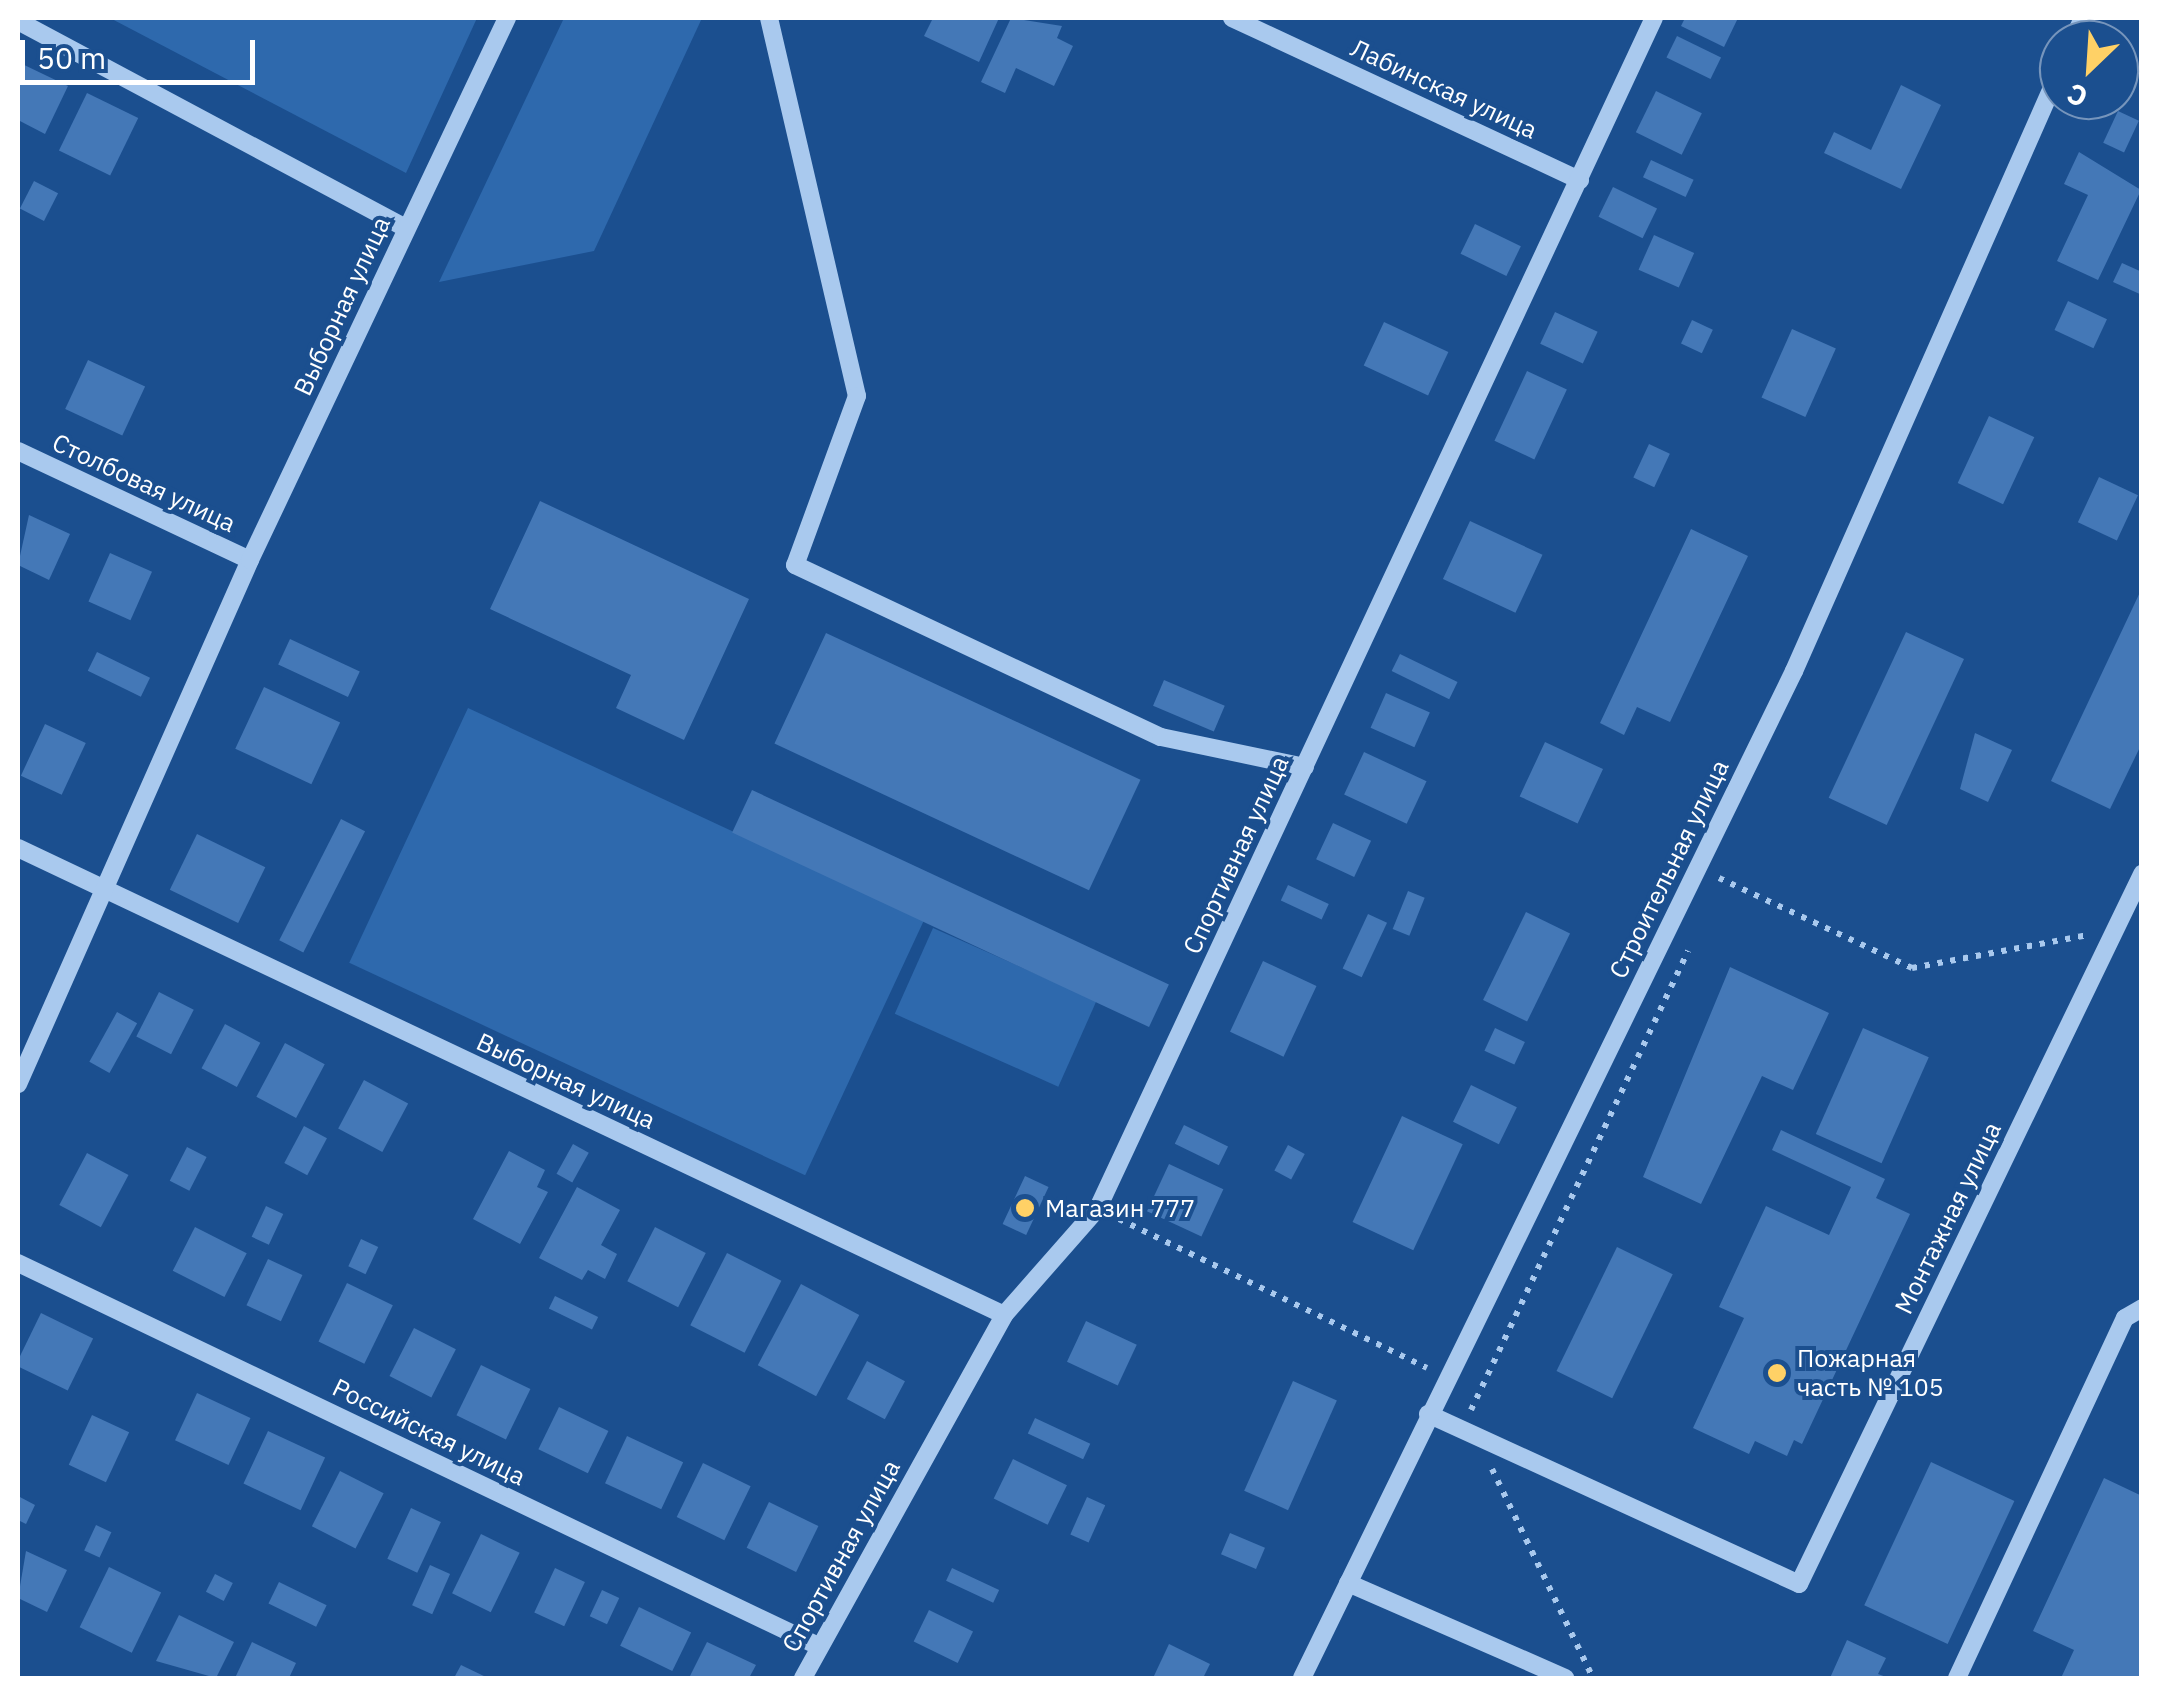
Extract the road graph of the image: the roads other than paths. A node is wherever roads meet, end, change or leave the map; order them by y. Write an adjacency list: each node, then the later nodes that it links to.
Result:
1 (506, 18): 8 (street, Выборная улица)
2 (769, 18): 11 (street)
3 (1232, 18): 7 (street, Лабинская улица)
4 (1654, 18): 7 (street, Спортивная улица)
5 (18, 21): 8 (street)
6 (2039, 116): 19 (street, Строительная улица)
7 (1580, 180): 11 (street, Спортивная улица)
8 (406, 228): 10 (street, Выборная улица)
9 (18, 451): 10 (street, Столбовая улица)
10 (250, 560): 14 (street, Выборная улица)
11 (1305, 767): 18 (street, Спортивная улица)
12 (18, 848): 14 (street, Выборная улица)
13 (2142, 874): 19 (street, Монтажная улица)
14 (106, 892): 15 (street, Выборная улица); 18 (street, Выборная улица)
15 (18, 1084)
16 (18, 1263): 21 (street, Российская улица)
17 (2142, 1308): 25 (street)
18 (1004, 1315): 21 (street, Спортивная улица)
19 (1428, 1414): 20 (street, Строительная улица)
20 (1348, 1583): 23 (street, Строительная улица); 24 (street)
21 (818, 1646): 22 (street, Спортивная улица)
22 (802, 1678)
23 (1302, 1678)
24 (1565, 1678)
25 (1957, 1678)

